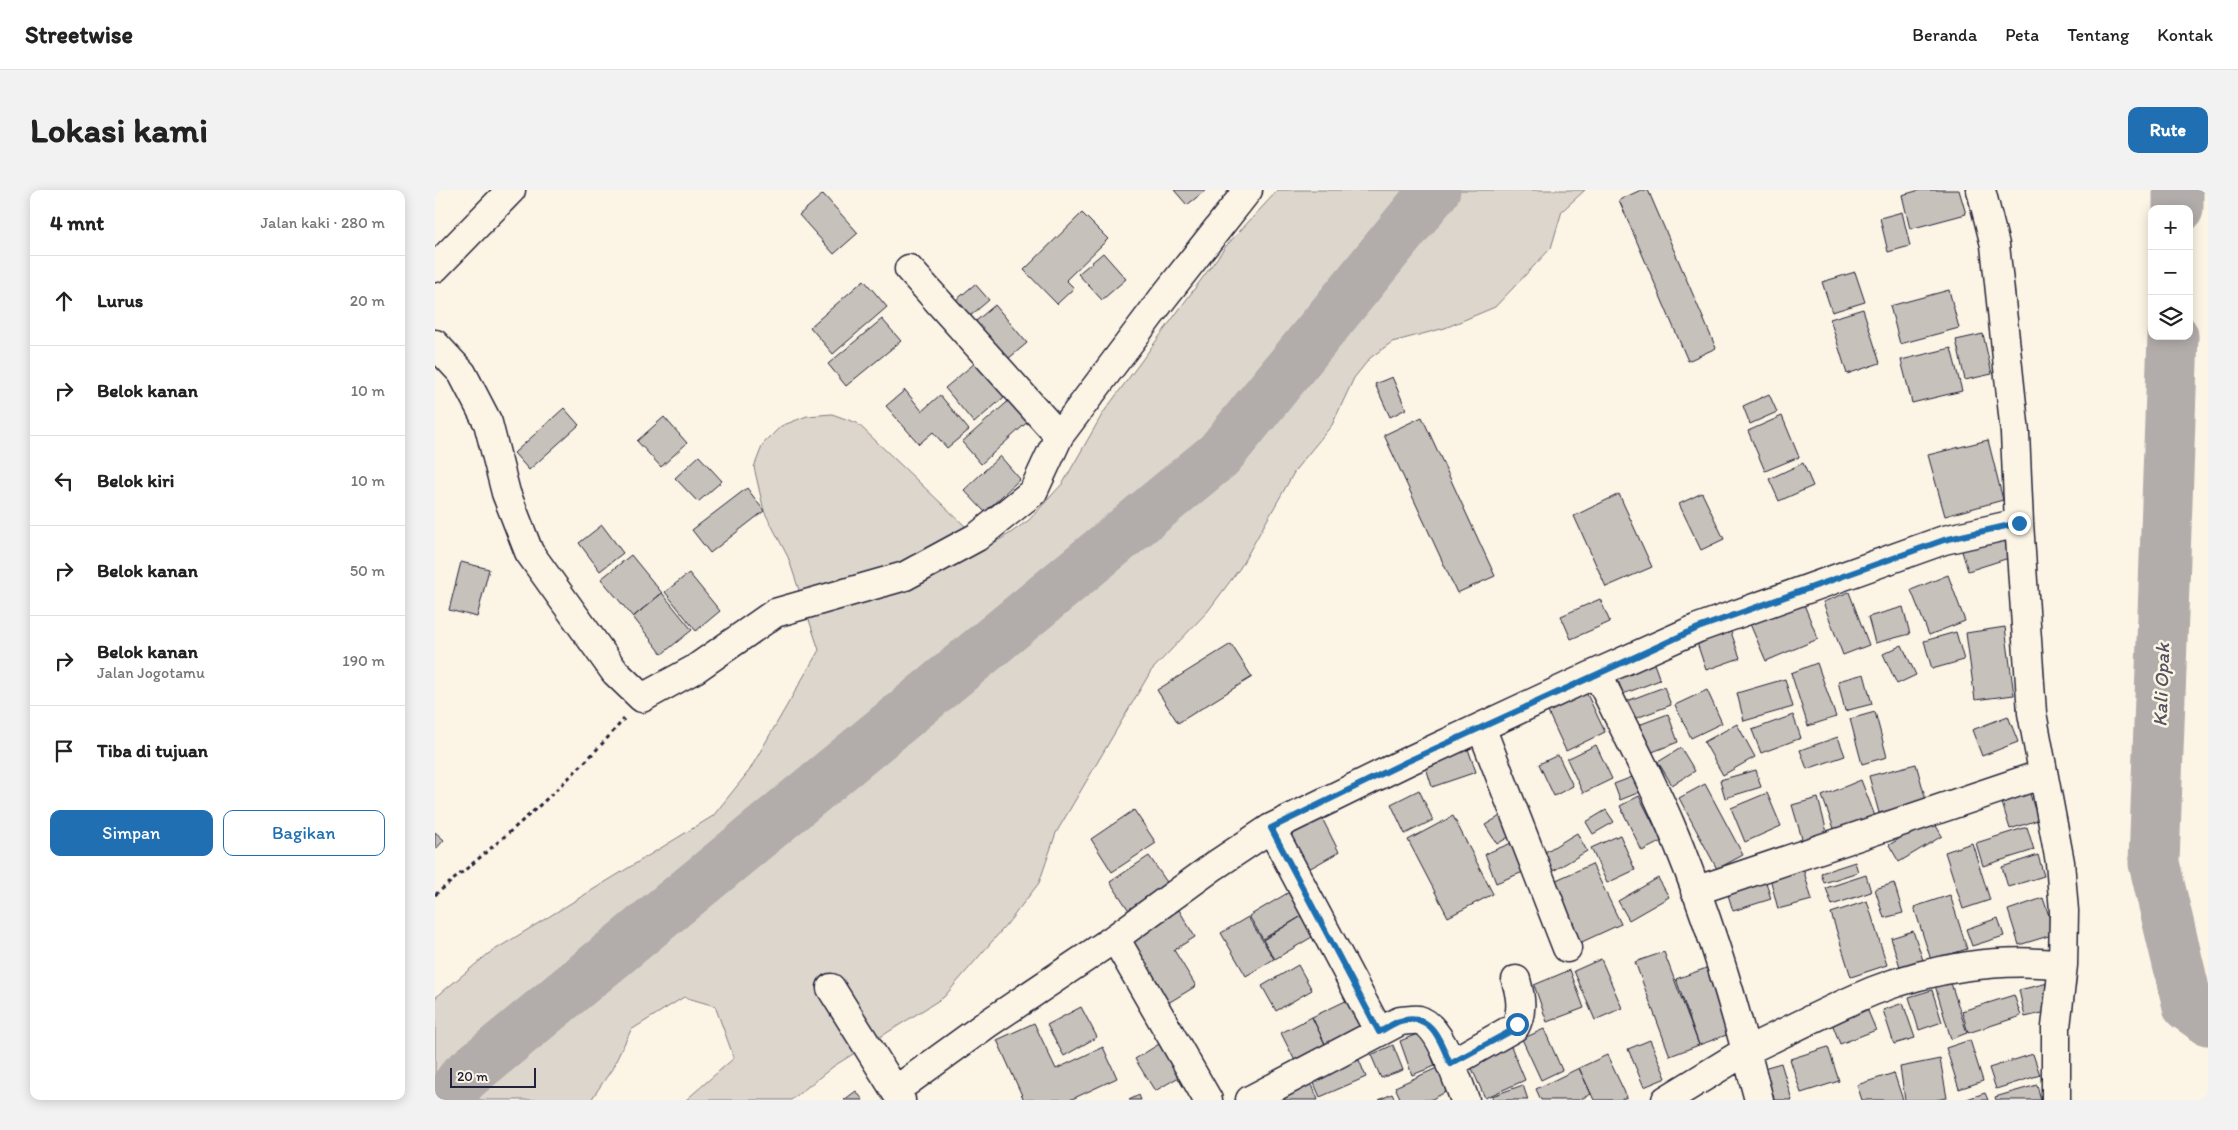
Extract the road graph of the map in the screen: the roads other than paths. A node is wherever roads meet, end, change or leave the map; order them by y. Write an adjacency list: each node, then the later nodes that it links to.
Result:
1 (511, 190): 4 (street)
2 (1248, 190): 7 (street)
3 (1981, 190): 8 (street)
4 (435, 268)
5 (909, 269): 7 (street)
6 (435, 344): 7 (street)
7 (1059, 436)
8 (2019, 523): 9 (street); 11 (street)
9 (1597, 673): 10 (street); 13 (street)
10 (1481, 727): 12 (street); 15 (street)
11 (2043, 774): 13 (street); 16 (street)
12 (1271, 828): 14 (street); 19 (street)
13 (1695, 891): 20 (street)
14 (1115, 938): 22 (street); 24 (street)
15 (1567, 948)
16 (2063, 965): 20 (street); 28 (street)
17 (1516, 980): 21 (street)
18 (831, 988): 22 (street)
19 (1379, 1032): 21 (street); 23 (street)
20 (1746, 1051): 26 (street); 27 (street)
21 (1450, 1064): 25 (street)
22 (898, 1095)
23 (1254, 1099)
24 (1208, 1100)
25 (1465, 1100)
26 (1666, 1100)
27 (1759, 1100)
28 (2056, 1100)

